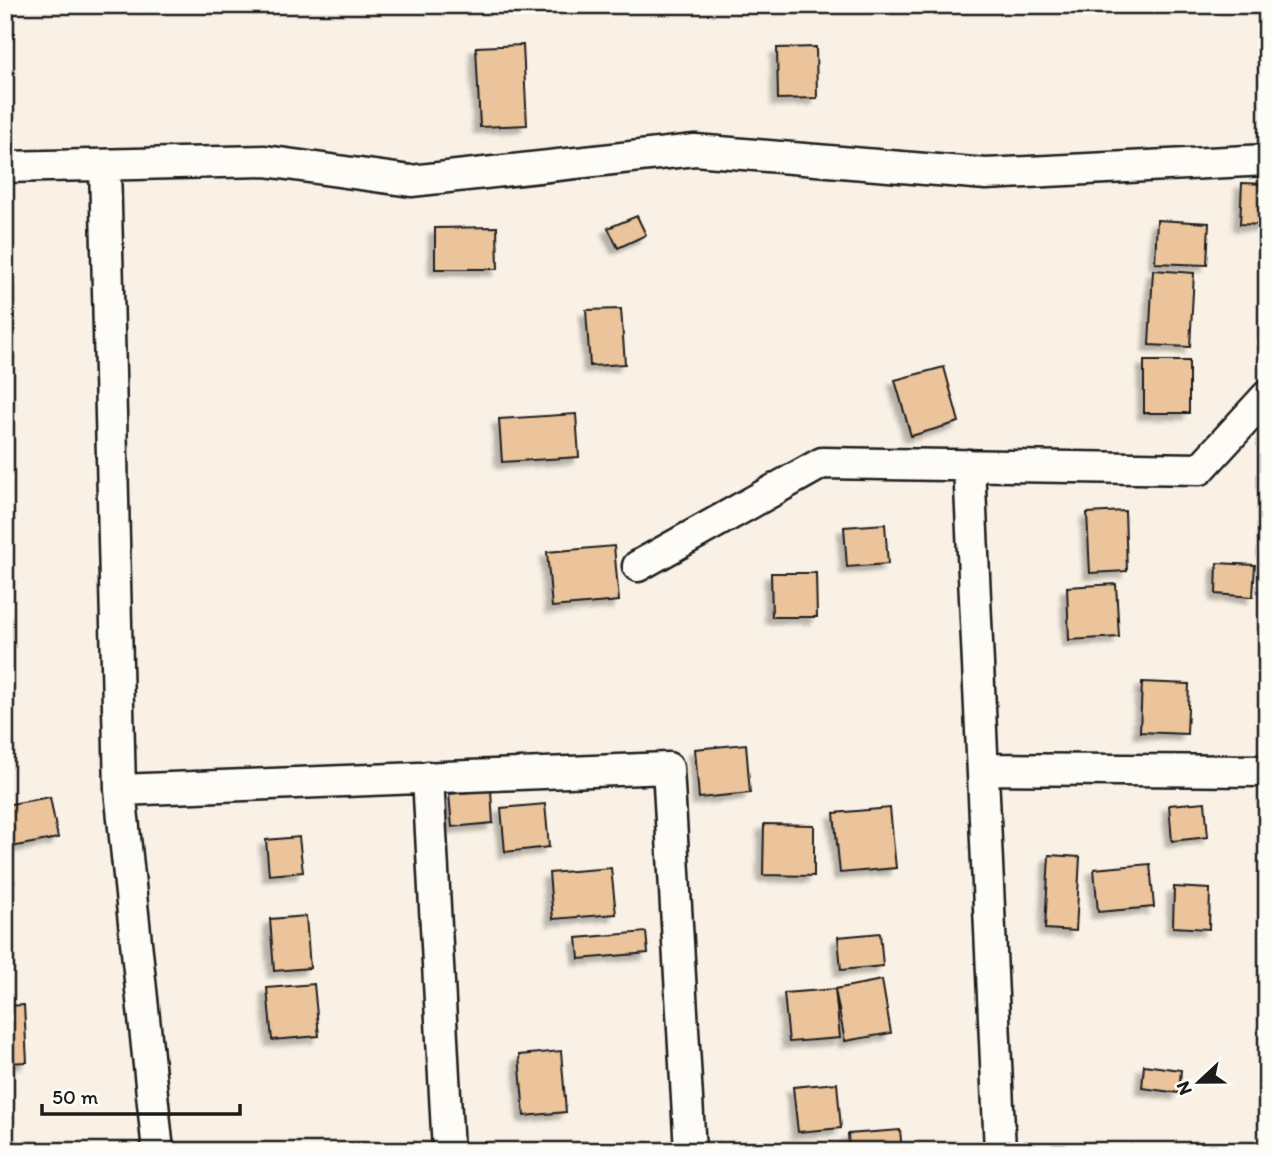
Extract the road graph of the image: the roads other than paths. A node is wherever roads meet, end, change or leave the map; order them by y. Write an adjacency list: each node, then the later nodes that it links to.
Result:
1 (1267, 160): 2 (street)
2 (105, 165): 3 (street); 10 (street)
3 (5, 167)
4 (1267, 396): 5 (street)
5 (969, 465): 6 (street); 7 (street)
6 (638, 566)
7 (983, 769): 8 (street); 14 (street)
8 (1267, 771)
9 (428, 777): 10 (street); 12 (street); 13 (street)
10 (120, 789): 11 (street)
11 (158, 1151)
12 (448, 1151)
13 (690, 1151)
14 (1000, 1151)

